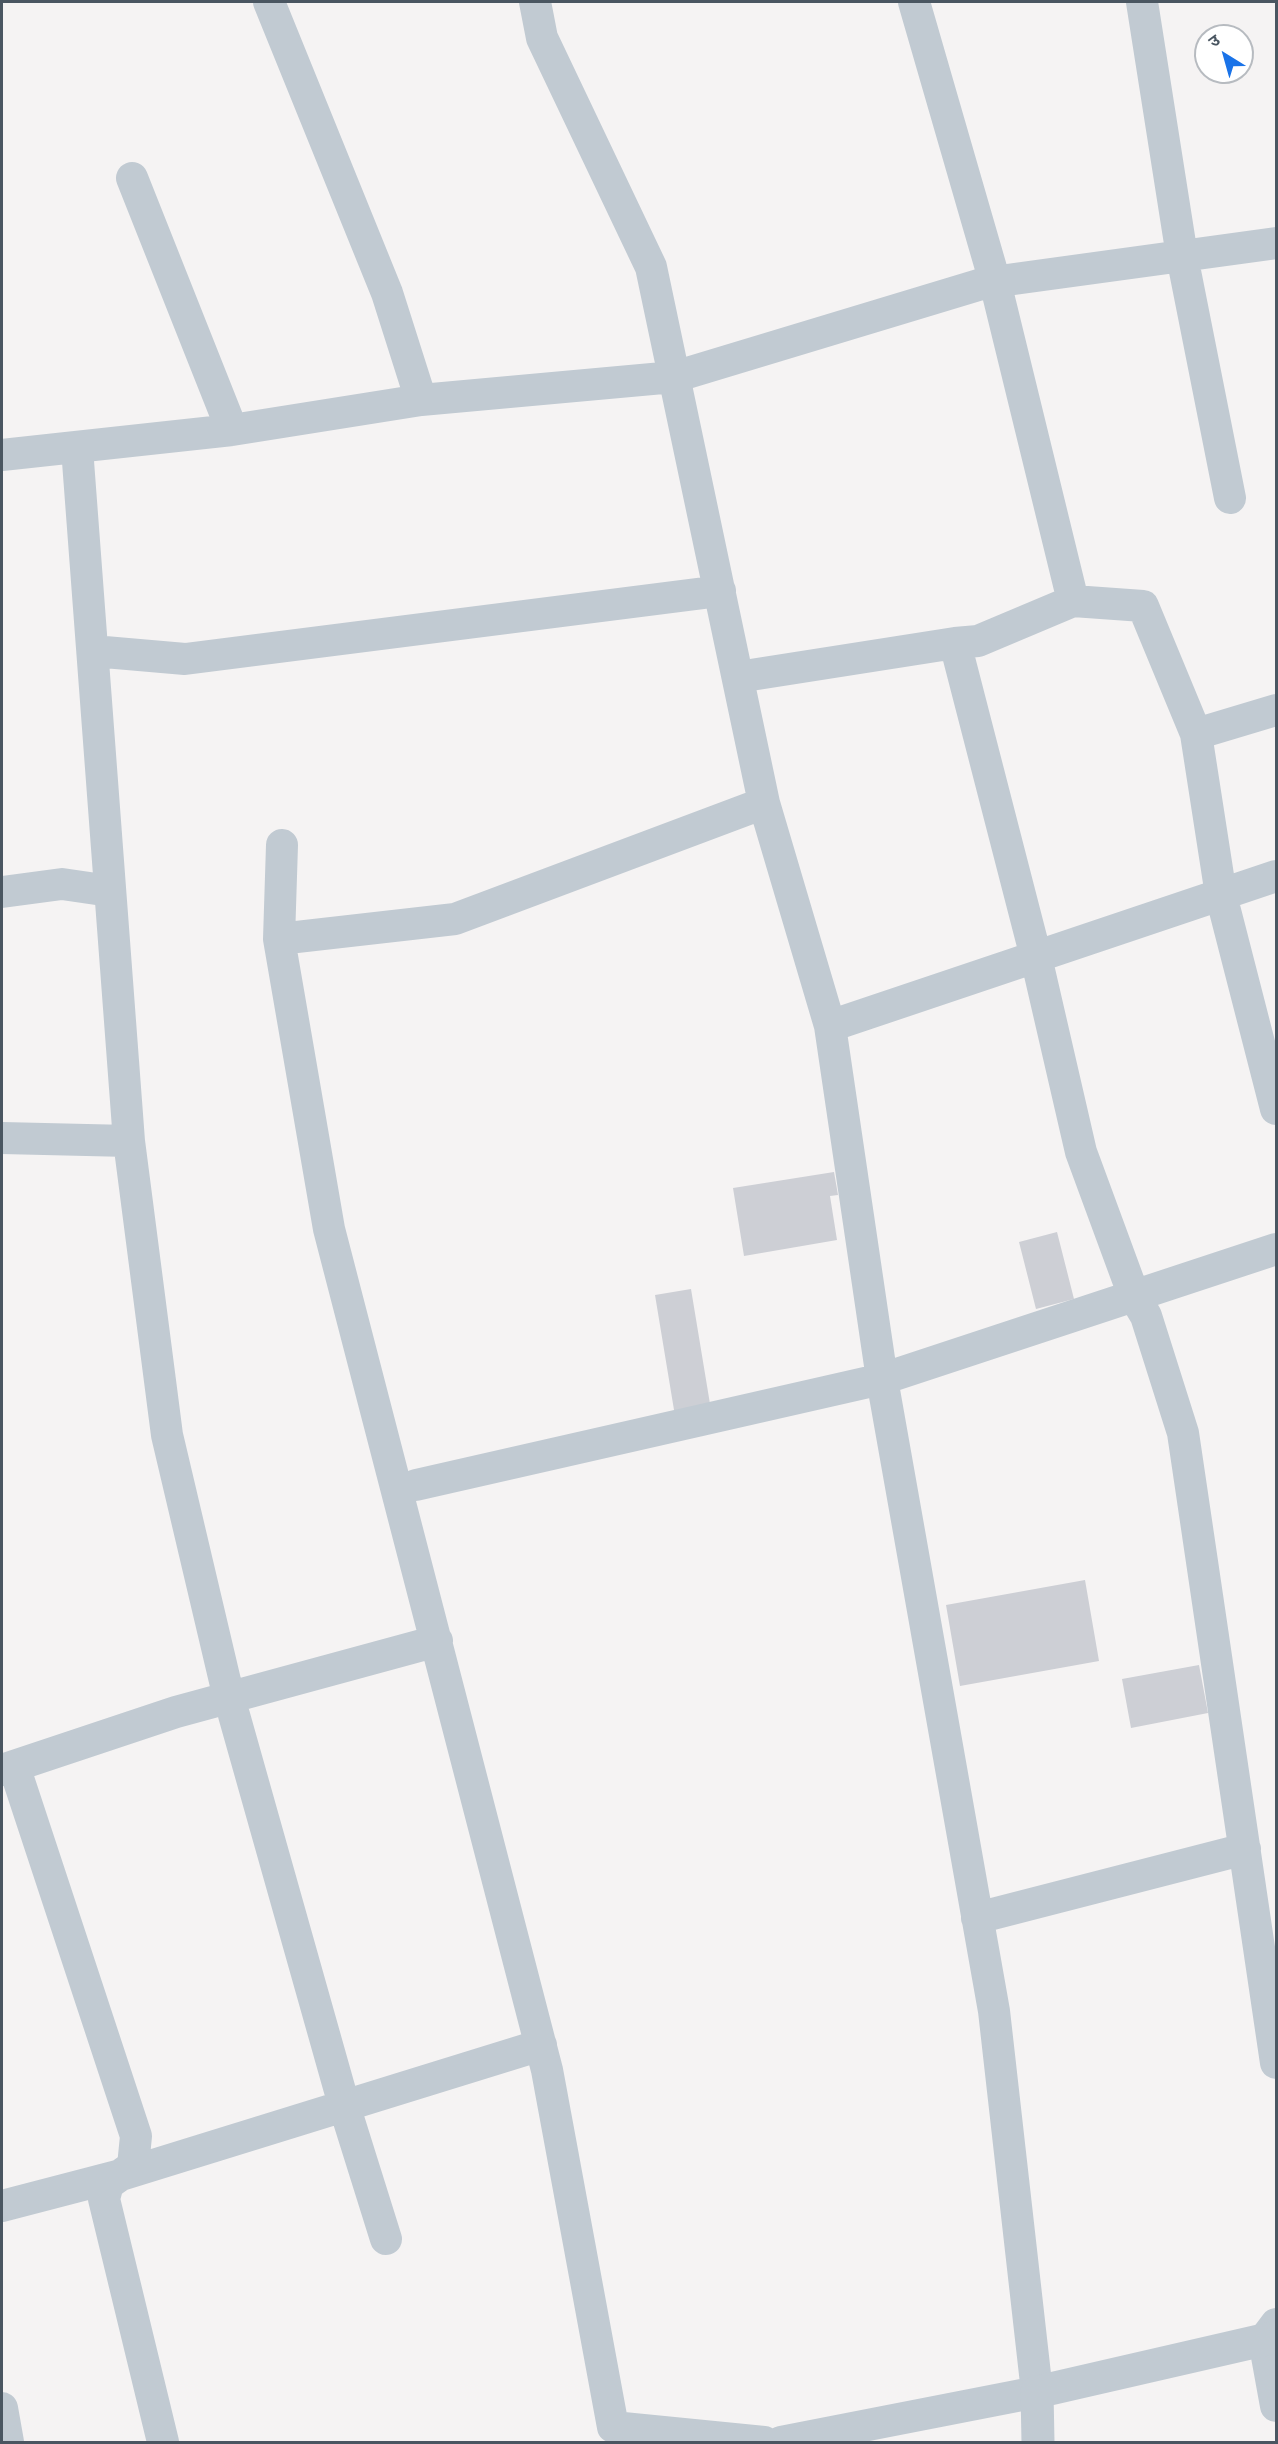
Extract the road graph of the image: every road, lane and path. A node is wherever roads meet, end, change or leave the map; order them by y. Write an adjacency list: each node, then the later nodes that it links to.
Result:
1 (269, 2): 10 (street)
2 (535, 2): 9 (street)
3 (914, 2): 8 (street)
4 (1142, 2): 7 (street)
5 (132, 178): 11 (street)
6 (1276, 243): 7 (street)
7 (1182, 256): 8 (street); 14 (street)
8 (995, 282): 9 (street); 16 (street)
9 (674, 377): 10 (street); 15 (street)
10 (421, 399): 11 (street)
11 (232, 430): 12 (street)
12 (77, 448): 13 (street); 18 (street)
13 (2, 455)
14 (1230, 498)
15 (720, 591): 18 (street); 19 (street)
16 (1072, 601): 17 (street); 21 (street)
17 (955, 643): 19 (street); 29 (street)
18 (93, 651): 25 (street)
19 (738, 677): 22 (street)
20 (1276, 710): 21 (street)
21 (1196, 734): 27 (street)
22 (764, 803): 28 (street); 30 (street)
23 (282, 846): 28 (street)
24 (1276, 876): 27 (street)
25 (110, 891): 26 (street); 33 (street)
26 (2, 892)
27 (1221, 895): 29 (street); 31 (street)
28 (279, 939): 38 (street)
29 (1036, 957): 30 (street); 35 (street)
30 (830, 1026): 36 (street)
31 (1276, 1109)
32 (2, 1138): 33 (street)
33 (129, 1141): 39 (street)
34 (1276, 1249): 35 (street)
35 (1134, 1296): 36 (street); 41 (street)
36 (882, 1379): 37 (street); 42 (street)
37 (416, 1485)
38 (437, 1641): 39 (street); 43 (street)
39 (232, 1706): 40 (street); 45 (street)
40 (8, 1768): 46 (street)
41 (1245, 1849): 42 (street); 44 (street)
42 (977, 1918): 50 (street)
43 (541, 2045): 45 (street); 53 (street)
44 (1276, 2062)
45 (345, 2106): 46 (street); 48 (street)
46 (121, 2175): 47 (street); 52 (street)
47 (2, 2206)
48 (386, 2239)
49 (1272, 2334): 50 (street); 51 (street)
50 (1037, 2392): 54 (street); 55 (street)
51 (1276, 2406)
52 (163, 2442)
53 (764, 2442)
54 (781, 2442)
55 (1038, 2442)

